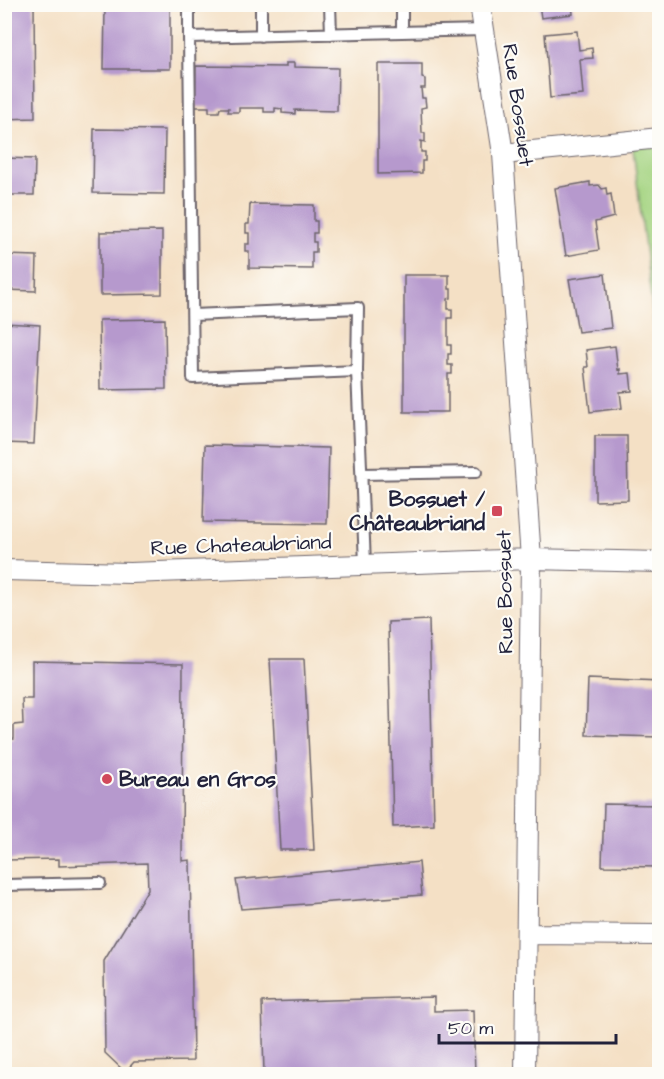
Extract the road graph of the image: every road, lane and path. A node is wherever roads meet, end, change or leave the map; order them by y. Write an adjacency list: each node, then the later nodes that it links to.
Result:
1 (189, 4): 10 (lane)
2 (261, 4): 9 (lane)
3 (330, 4): 8 (lane)
4 (402, 4): 7 (lane)
5 (480, 4): 6 (street, Rue Bossuet)
6 (484, 30): 7 (lane); 12 (street, Rue Bossuet)
7 (402, 32): 8 (lane)
8 (331, 34): 9 (lane)
9 (261, 36): 10 (lane)
10 (189, 37): 13 (lane)
11 (660, 138): 12 (street)
12 (503, 154): 17 (street, Rue Bossuet)
13 (193, 315): 14 (lane); 14 (lane)
14 (357, 371): 16 (lane)
15 (476, 471): 16 (lane)
16 (362, 474): 19 (lane)
17 (531, 559): 18 (street, Rue Chateaubriand); 19 (street, Rue Chateaubriand); 23 (street, Rue Bossuet)
18 (660, 562)
19 (365, 564): 20 (street, Rue Chateaubriand)
20 (4, 570)
21 (100, 883): 22 (lane)
22 (4, 885)
23 (527, 934): 24 (street); 25 (street, Rue Bossuet)
24 (660, 935)
25 (525, 1074)

